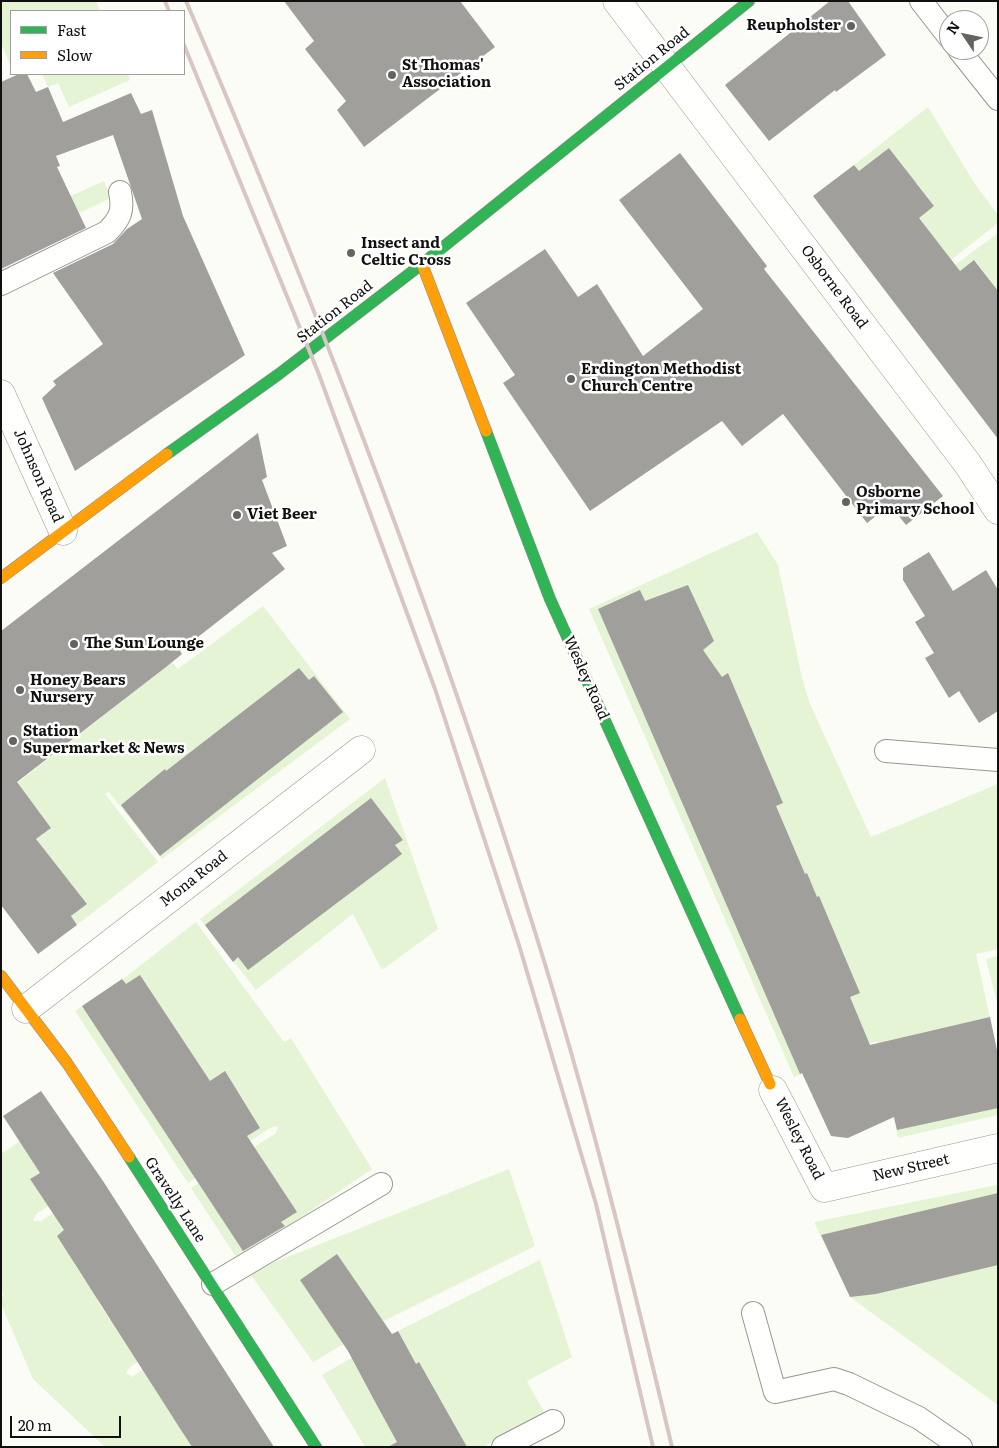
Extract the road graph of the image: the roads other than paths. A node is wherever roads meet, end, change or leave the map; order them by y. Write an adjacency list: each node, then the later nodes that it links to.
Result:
1 (617, 1): 6 (street, Osborne Road)
2 (750, 1): 6 (main road, Station Road)
3 (921, 1): 4 (lane)
4 (939, 24)
5 (967, 60): 7 (lane)
6 (668, 66): 9 (main road, Station Road); 12 (street, Osborne Road)
7 (998, 99)
8 (120, 192): 10 (lane)
9 (422, 264): 13 (main road, Station Road); 20 (main road, Wesley Road)
10 (1, 284)
11 (1, 394): 13 (street, Johnson Road)
12 (998, 510)
13 (63, 530): 14 (main road, Station Road)
14 (1, 578)
15 (361, 750): 19 (street, Mona Road)
16 (886, 751): 17 (lane)
17 (998, 760)
18 (1, 976): 19 (main road, Gravelly Lane)
19 (26, 1009): 24 (main road, Gravelly Lane)
20 (772, 1087): 23 (street, Wesley Road)
21 (998, 1148): 23 (street, New Street)
22 (381, 1184): 24 (lane)
23 (824, 1188)
24 (213, 1284): 27 (main road, Gravelly Lane)
25 (754, 1313): 29 (lane)
26 (553, 1421): 28 (lane)
27 (316, 1447)
28 (502, 1447)
29 (961, 1447)

